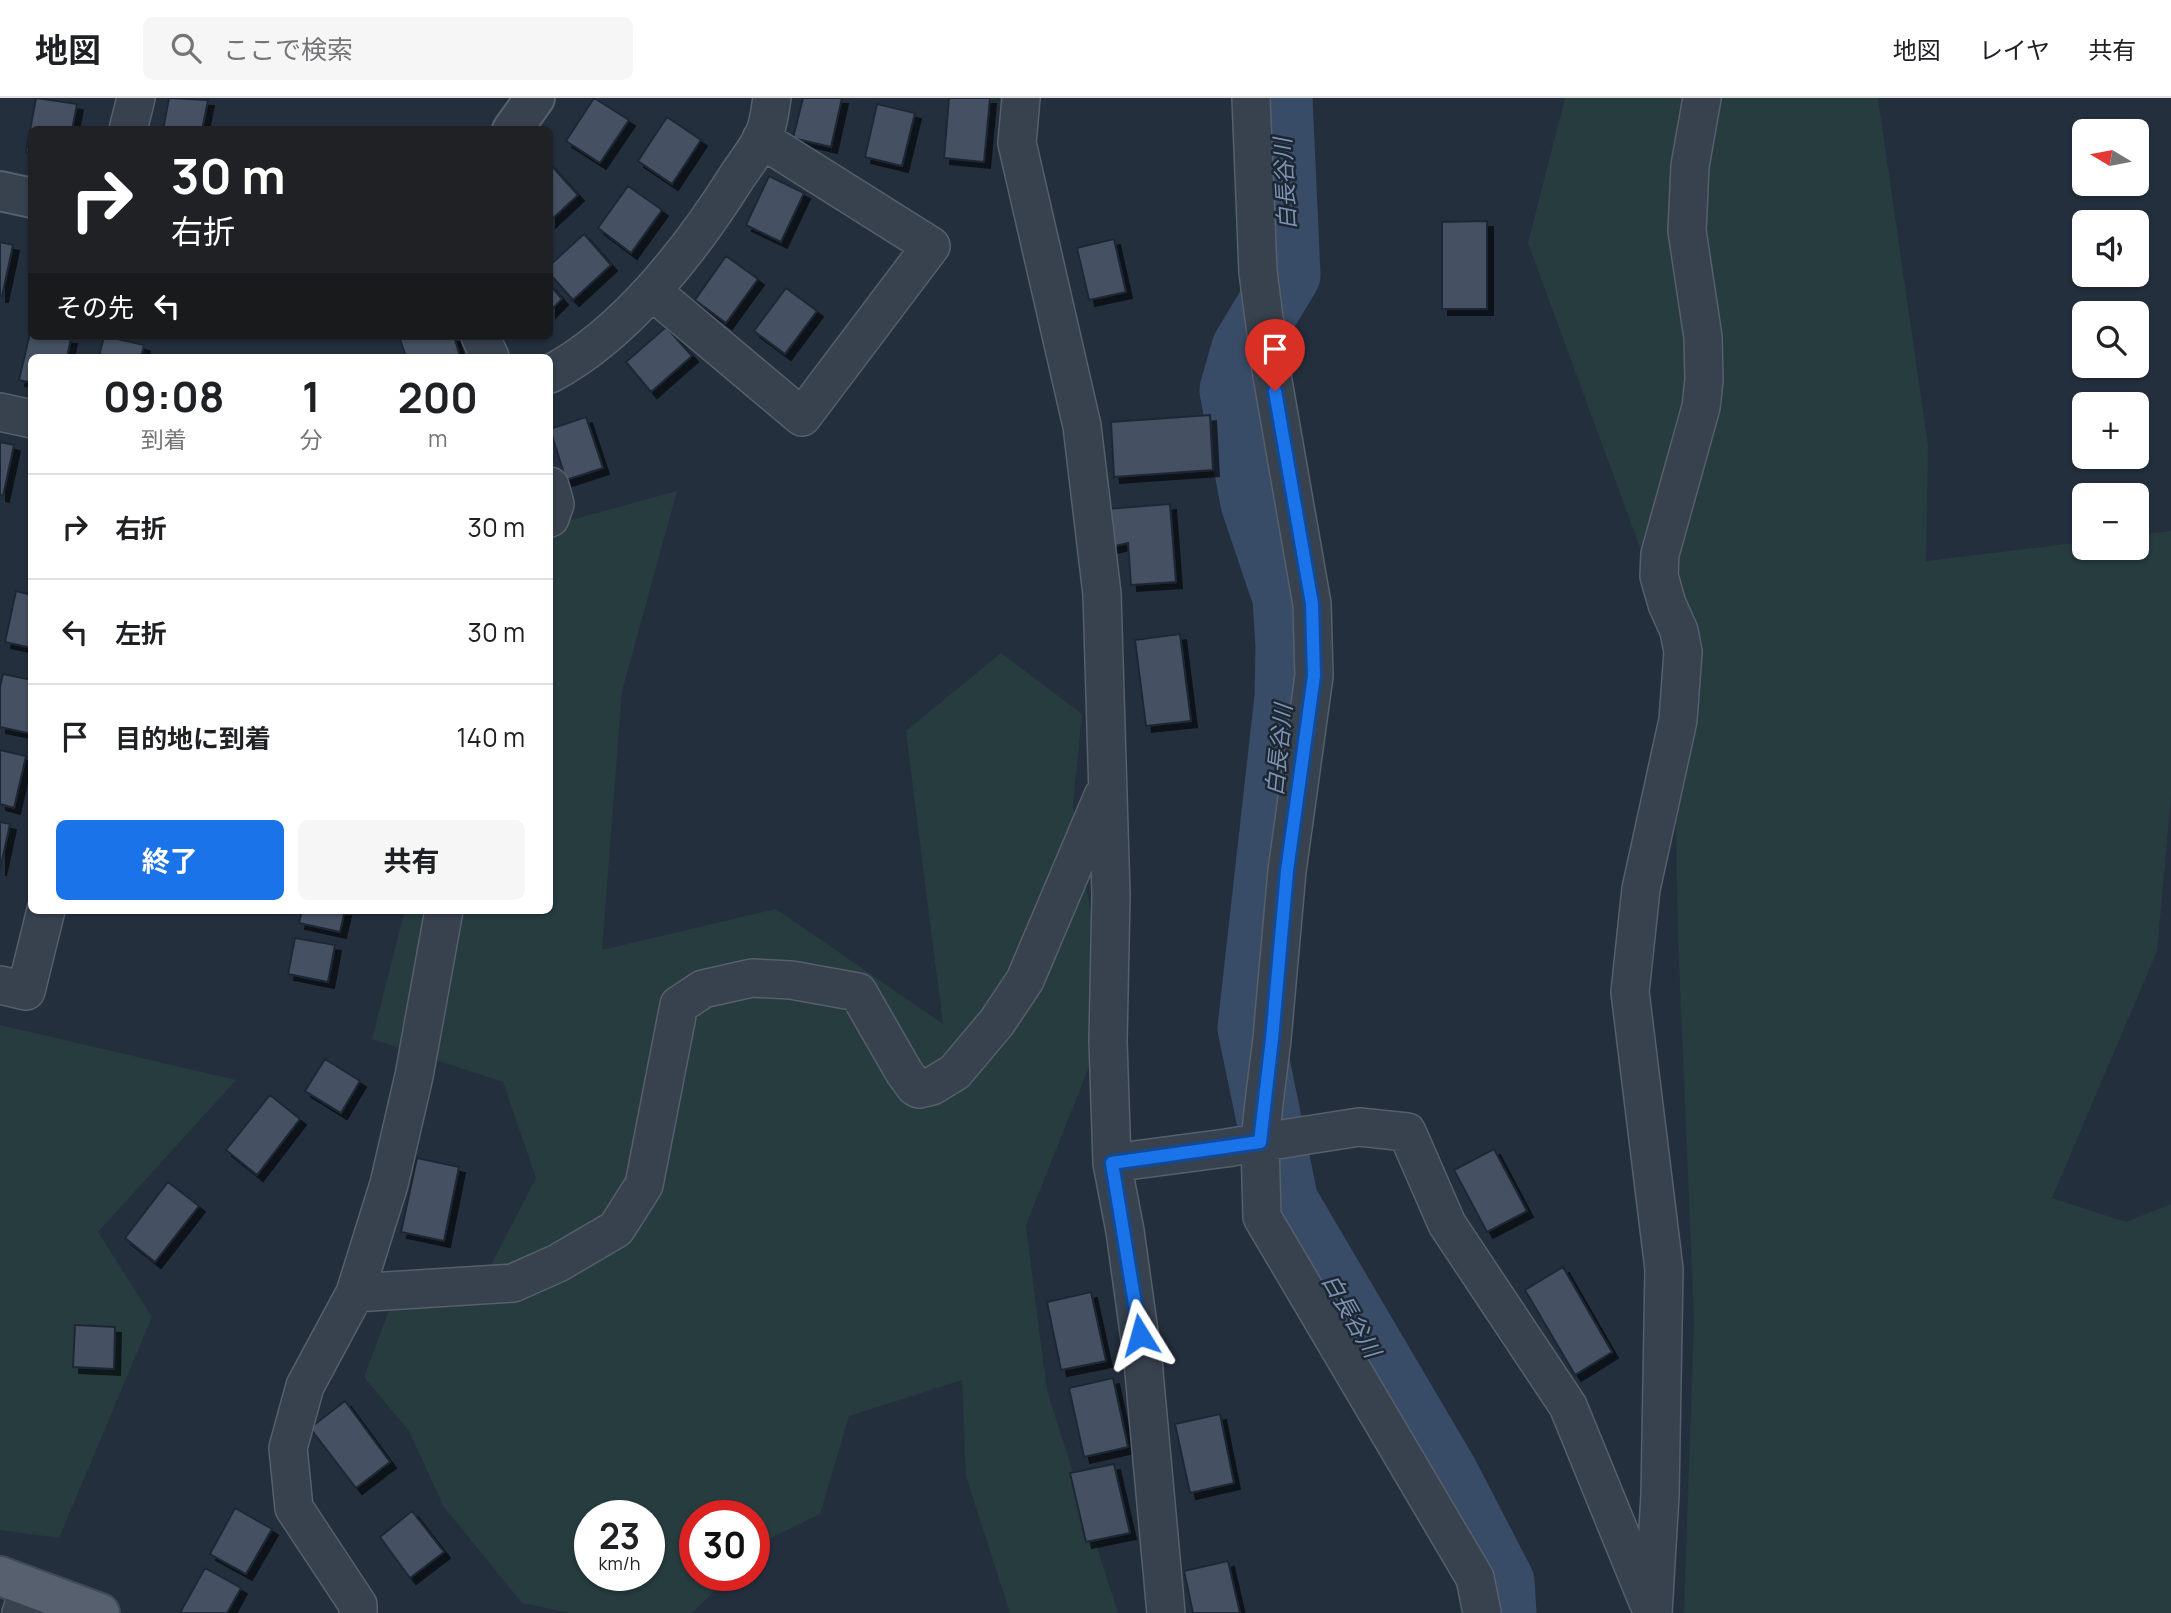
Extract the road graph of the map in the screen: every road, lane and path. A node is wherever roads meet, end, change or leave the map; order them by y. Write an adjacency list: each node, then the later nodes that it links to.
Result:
1 (136, 98): 7 (street)
2 (535, 98): 8 (street)
3 (772, 98): 9 (street)
4 (1021, 98): 16 (street)
5 (1251, 98): 20 (street)
6 (1702, 98): 28 (street)
7 (129, 126)
8 (515, 126)
9 (761, 139): 12 (street); 12 (street)
10 (0, 191): 11 (street)
11 (28, 197)
12 (652, 291): 13 (street)
13 (553, 372)
14 (0, 412): 15 (street)
15 (28, 418)
16 (1108, 785): 21 (street); 22 (street)
17 (45, 914): 19 (street)
18 (443, 914): 22 (street)
19 (0, 985)
20 (1260, 1142): 21 (street); 27 (street); 28 (street)
21 (1112, 1163): 26 (street)
22 (355, 1293): 25 (street)
23 (18, 1592): 24 (main road)
24 (100, 1613)
25 (358, 1613)
26 (1166, 1613)
27 (1482, 1613)
28 (1653, 1613)

